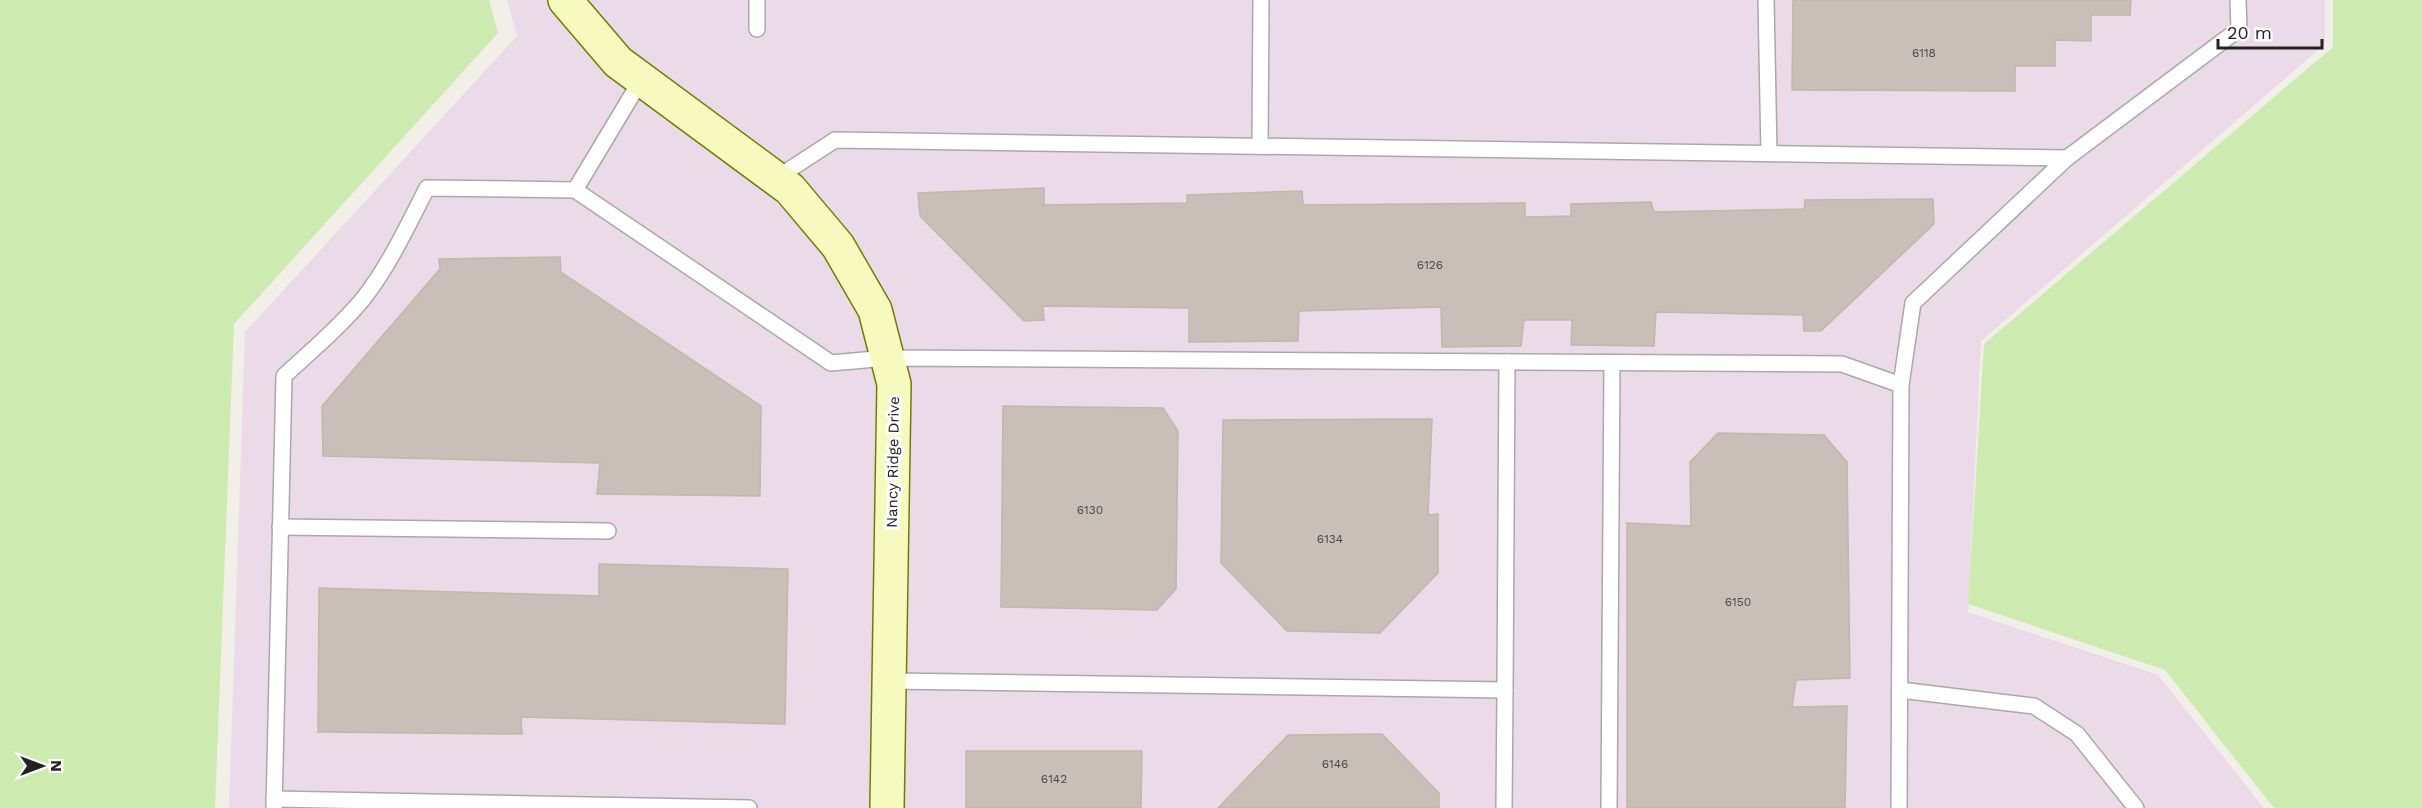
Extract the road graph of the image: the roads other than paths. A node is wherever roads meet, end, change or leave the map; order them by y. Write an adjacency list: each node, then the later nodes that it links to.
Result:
1 (565, 0): 7 (street, Nancy Ridge Drive)
2 (757, 0): 6 (lane)
3 (1261, 0): 8 (lane)
4 (1767, 0): 9 (lane)
5 (2238, 0): 10 (lane)
6 (757, 29)
7 (641, 80): 11 (street, Nancy Ridge Drive); 12 (lane)
8 (1260, 146): 9 (lane); 11 (lane)
9 (1769, 153): 10 (lane)
10 (2067, 158): 16 (lane)
11 (775, 179): 13 (street, Nancy Ridge Drive)
12 (575, 190): 13 (lane); 17 (lane)
13 (887, 358): 14 (lane); 19 (street, Nancy Ridge Drive)
14 (1507, 362): 15 (lane); 20 (lane)
15 (1612, 363): 16 (lane); 26 (lane)
16 (1901, 385): 21 (lane)
17 (280, 527): 18 (lane); 22 (lane)
18 (608, 531)
19 (890, 681): 20 (lane); 24 (street, Nancy Ridge Drive)
20 (1505, 690): 25 (lane)
21 (1900, 690): 27 (lane); 28 (lane)
22 (274, 804): 23 (lane)
23 (749, 808)
24 (888, 808)
25 (1504, 808)
26 (1609, 808)
27 (1899, 808)
28 (2136, 808)

